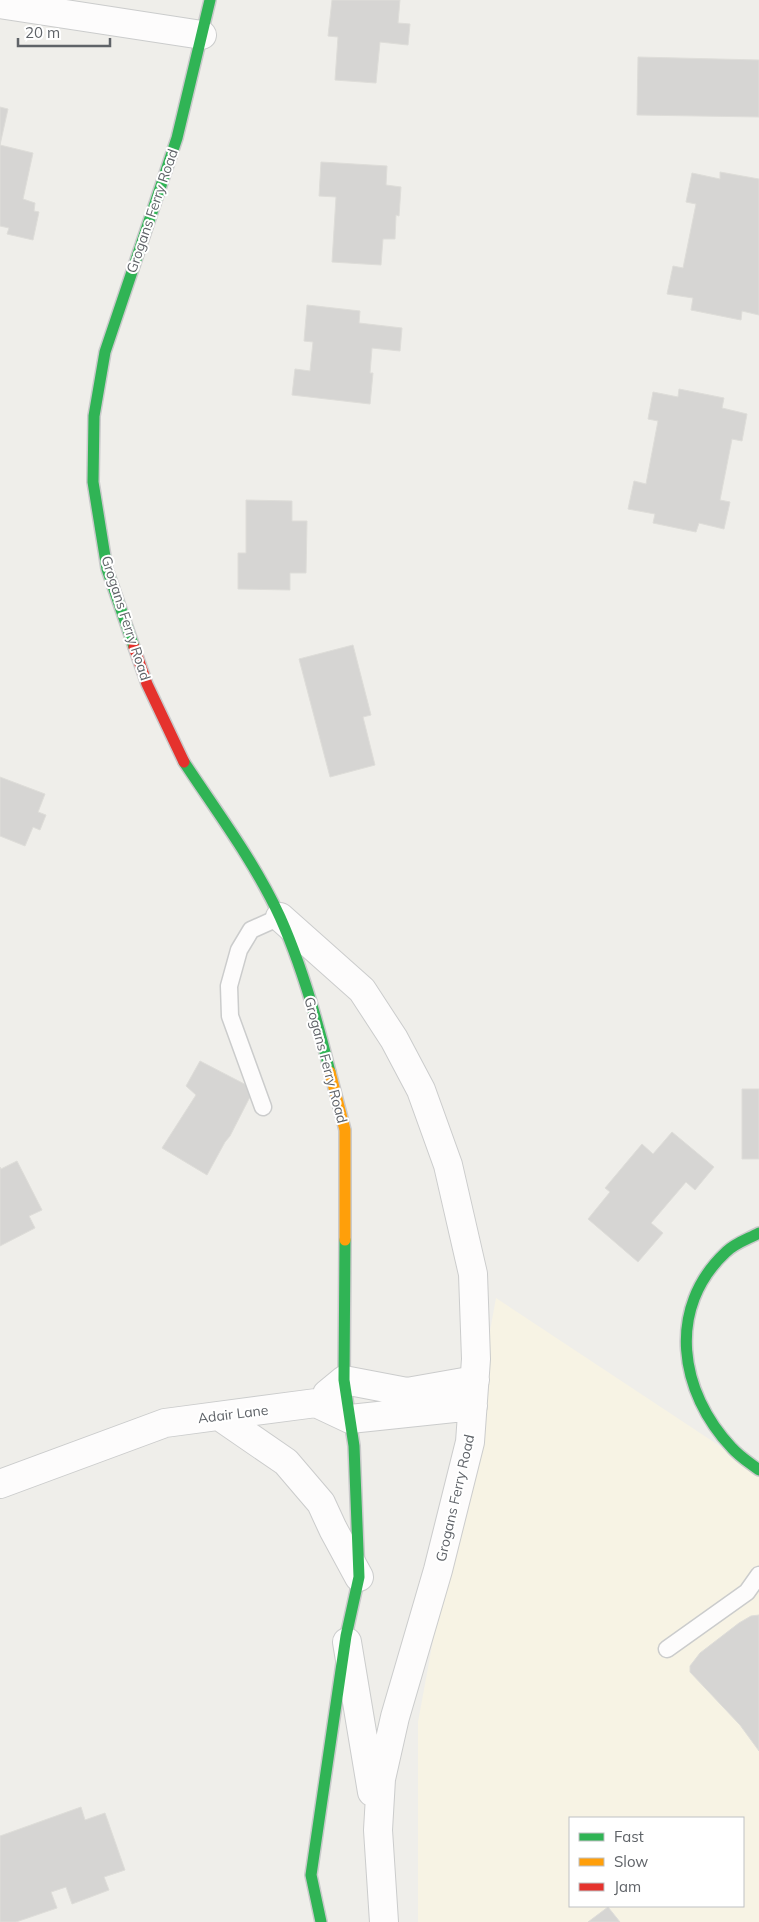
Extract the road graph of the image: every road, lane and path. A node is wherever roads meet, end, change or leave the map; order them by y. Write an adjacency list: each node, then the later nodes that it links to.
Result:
1 (210, 0): 3 (street, Grogans Ferry Road)
2 (0, 4): 3 (street)
3 (202, 35): 4 (street, Grogans Ferry Road)
4 (280, 917): 5 (lane); 7 (street, Grogans Ferry Road); 8 (street, Grogans Ferry Road)
5 (263, 1107)
6 (759, 1233): 12 (street)
7 (344, 1380): 8 (street); 9 (street); 11 (street, Grogans Ferry Road)
8 (474, 1393): 11 (street); 18 (street, Grogans Ferry Road)
9 (316, 1403): 10 (street, Adair Lane); 11 (street)
10 (220, 1416): 13 (street, Adair Lane); 15 (street)
11 (350, 1419): 15 (street, Grogans Ferry Road)
12 (759, 1470)
13 (0, 1484)
14 (759, 1575): 17 (lane)
15 (359, 1577): 16 (street, Grogans Ferry Road)
16 (346, 1636): 18 (street); 19 (street, Grogans Ferry Road)
17 (667, 1649)
18 (378, 1830): 20 (street, Grogans Ferry Road)
19 (320, 1922)
20 (384, 1922)

